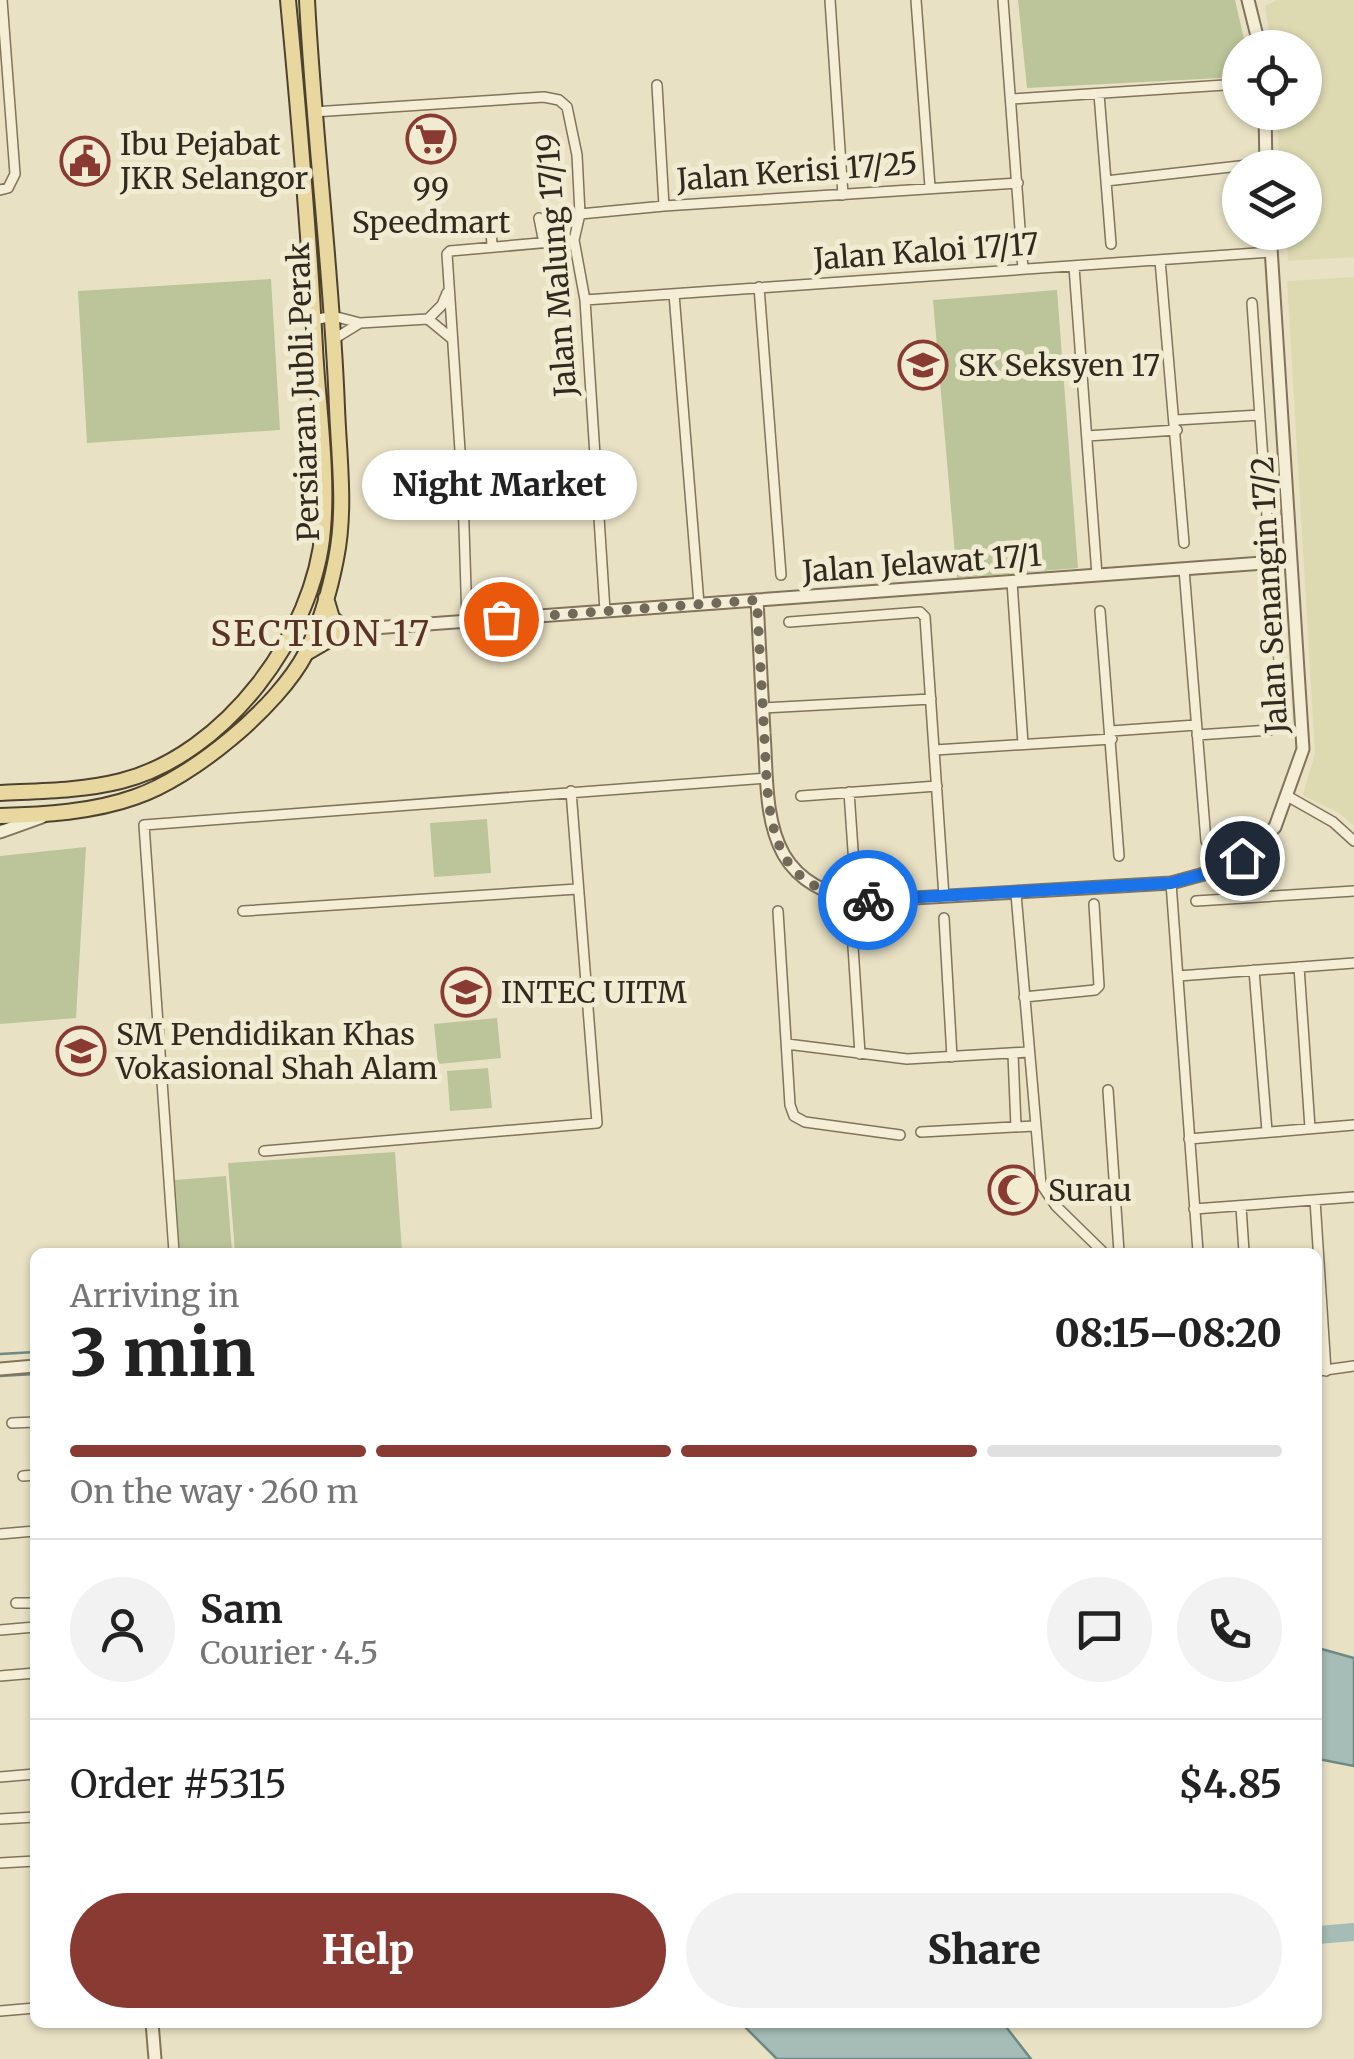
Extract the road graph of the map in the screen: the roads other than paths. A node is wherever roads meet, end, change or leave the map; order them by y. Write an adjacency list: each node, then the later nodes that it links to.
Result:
1 (2, 0): 18 (street)
2 (288, 0): 39 (main road, Persiaran Jubli Perak)
3 (306, 0): 13 (main road, Persiaran Jubli Perak)
4 (830, 0): 19 (street)
5 (916, 0): 17 (street)
6 (1003, 0): 12 (street)
7 (1248, 0): 8 (street)
8 (1256, 30)
9 (657, 85): 20 (street)
10 (1222, 85): 11 (street)
11 (1099, 94): 12 (street); 15 (street)
12 (1011, 99): 16 (street)
13 (312, 112): 21 (street, Jalan Malung 17/19); 37 (main road, Persiaran Jubli Perak)
14 (1222, 169): 15 (street)
15 (1106, 181): 26 (street)
16 (1018, 183): 17 (street, Jalan Kerisi 17/25); 31 (street)
17 (930, 187): 19 (street, Jalan Kerisi 17/25)
18 (0, 190)
19 (843, 194): 20 (street, Jalan Kerisi 17/25)
20 (664, 206): 21 (street, Jalan Kerisi 17/25)
21 (580, 214): 24 (street, Jalan Malung 17/19)
22 (539, 218): 25 (street)
23 (491, 226): 27 (street)
24 (574, 240): 25 (street); 35 (street, Jalan Malung 17/19)
25 (544, 243): 27 (street)
26 (1111, 244)
27 (492, 247): 32 (street)
28 (1271, 252): 29 (street, Jalan Kaloi 17/17); 48 (street, Jalan Senangin 17/2)
29 (1160, 260): 30 (street, Jalan Kaloi 17/17); 44 (street)
30 (1074, 267): 31 (street, Jalan Kaloi 17/17); 45 (street)
31 (1023, 269): 33 (street, Jalan Kaloi 17/17)
32 (449, 282): 38 (street); 42 (street)
33 (759, 287): 34 (street, Jalan Kaloi 17/17); 50 (street)
34 (674, 294): 35 (street, Jalan Kaloi 17/17); 56 (street)
35 (585, 300): 57 (street, Jalan Malung 17/19)
36 (1252, 304): 43 (street)
37 (333, 316): 39 (street); 40 (street); 41 (main road, Persiaran Jubli Perak)
38 (428, 318): 40 (street); 42 (street)
39 (314, 320): 63 (main road, Persiaran Jubli Perak)
40 (360, 322): 41 (street)
41 (334, 339): 54 (main road, Persiaran Jubli Perak)
42 (453, 340): 59 (street)
43 (1260, 415): 44 (street); 47 (street)
44 (1176, 425): 45 (street); 46 (street)
45 (1087, 436): 51 (street)
46 (1184, 543)
47 (1269, 545)
48 (1291, 562): 49 (street, Jalan Jelawat 17/1); 78 (street, Jalan Senangin 17/2)
49 (1184, 569): 51 (street, Jalan Jelawat 17/1); 67 (street)
50 (782, 575)
51 (1096, 576): 52 (street, Jalan Jelawat 17/1)
52 (1012, 582): 55 (street, Jalan Jelawat 17/1); 69 (street)
53 (1274, 591): 67 (street)
54 (326, 598): 61 (main road, Persiaran Jubli Perak); 62 (main road)
55 (757, 600): 56 (street, Jalan Jelawat 17/1); 66 (street, Jalan Senangin 17/2)
56 (699, 604): 57 (street, Jalan Jelawat 17/1)
57 (605, 611): 59 (street, Jalan Jelawat 17/1)
58 (1100, 611): 68 (street)
59 (466, 621): 62 (street, Jalan Jelawat 17/1)
60 (789, 622): 65 (street)
61 (316, 627): 62 (street, Jalan Jelawat 17/1); 63 (main road); 64 (main road, Persiaran Jubli Perak)
62 (346, 630): 64 (main road)
63 (288, 640): 73 (main road, Persiaran Jubli Perak)
64 (305, 654): 79 (main road, Persiaran Jubli Perak)
65 (932, 699): 66 (street); 70 (street)
66 (763, 708): 71 (street, Jalan Senangin 17/2)
67 (1196, 730): 68 (street); 83 (street)
68 (1112, 735): 69 (street); 85 (street)
69 (1024, 744): 70 (street)
70 (935, 750): 72 (street)
71 (767, 778): 74 (street); 91 (street, Jalan Senangin 17/2)
72 (938, 786): 75 (street); 91 (street)
73 (49, 792): 76 (main road, Persiaran Jubli Perak); 79 (main road)
74 (571, 792): 88 (street); 122 (street)
75 (850, 792): 77 (street); 86 (street)
76 (0, 793)
77 (801, 796)
78 (1289, 797): 84 (street); 87 (street, Jalan Senangin 17/2)
79 (81, 808): 80 (main road, Persiaran Jubli Perak)
80 (56, 812): 81 (main road, Persiaran Jubli Perak); 82 (street)
81 (0, 816)
82 (0, 832)
83 (1206, 841)
84 (1354, 841)
85 (1119, 856)
86 (854, 865)
87 (1171, 883): 90 (street, Jalan Senangin 17/2); 101 (street)
88 (578, 889): 94 (street); 117 (street)
89 (1354, 891): 92 (street)
90 (1016, 894): 91 (street, Jalan Senangin 17/2); 102 (street)
91 (944, 896)
92 (1196, 901)
93 (1094, 904): 102 (street)
94 (243, 911)
95 (778, 911): 103 (street)
96 (851, 916): 105 (street)
97 (944, 918): 107 (street)
98 (1354, 963): 99 (street)
99 (1299, 967): 100 (street); 112 (street)
100 (1254, 970): 101 (street); 113 (street)
101 (1178, 976): 116 (street)
102 (1024, 997): 104 (street)
103 (787, 1044): 105 (street); 115 (street)
104 (1028, 1052): 106 (street); 111 (street)
105 (860, 1054): 107 (street)
106 (1013, 1054): 107 (street); 110 (street)
107 (952, 1057)
108 (1108, 1090): 124 (street)
109 (1354, 1125): 112 (street)
110 (1016, 1126): 111 (street); 114 (street)
111 (1034, 1126): 123 (street)
112 (1310, 1128): 113 (street)
113 (1267, 1131): 116 (street)
114 (921, 1132)
115 (900, 1135)
116 (1190, 1139): 121 (street)
117 (264, 1151)
118 (1354, 1197): 119 (street)
119 (1316, 1200): 120 (street); 127 (street)
120 (1242, 1207): 121 (street); 126 (street)
121 (1194, 1209): 125 (street)
122 (174, 1248)
123 (1100, 1248)
124 (1119, 1248)
125 (1198, 1248)
126 (1244, 1248)
127 (1318, 1248)
128 (30, 1366): 130 (street)
129 (1354, 1366): 131 (street)
130 (0, 1369)
131 (1322, 1371)
132 (30, 1422): 133 (street)
133 (12, 1423)
134 (30, 1475): 135 (street)
135 (22, 1476)
136 (30, 1532): 137 (street)
137 (0, 1534)
138 (30, 1603): 139 (street)
139 (16, 1604)
140 (30, 1628): 141 (street)
141 (0, 1630)
142 (30, 1673): 143 (street)
143 (0, 1676)
144 (30, 1774): 145 (street)
145 (0, 1777)
146 (30, 1817): 147 (street)
147 (0, 1819)
148 (30, 1861): 149 (street)
149 (0, 1863)
150 (30, 2008): 151 (street)
151 (0, 2011)
152 (152, 2028): 153 (street)
153 (155, 2059)

